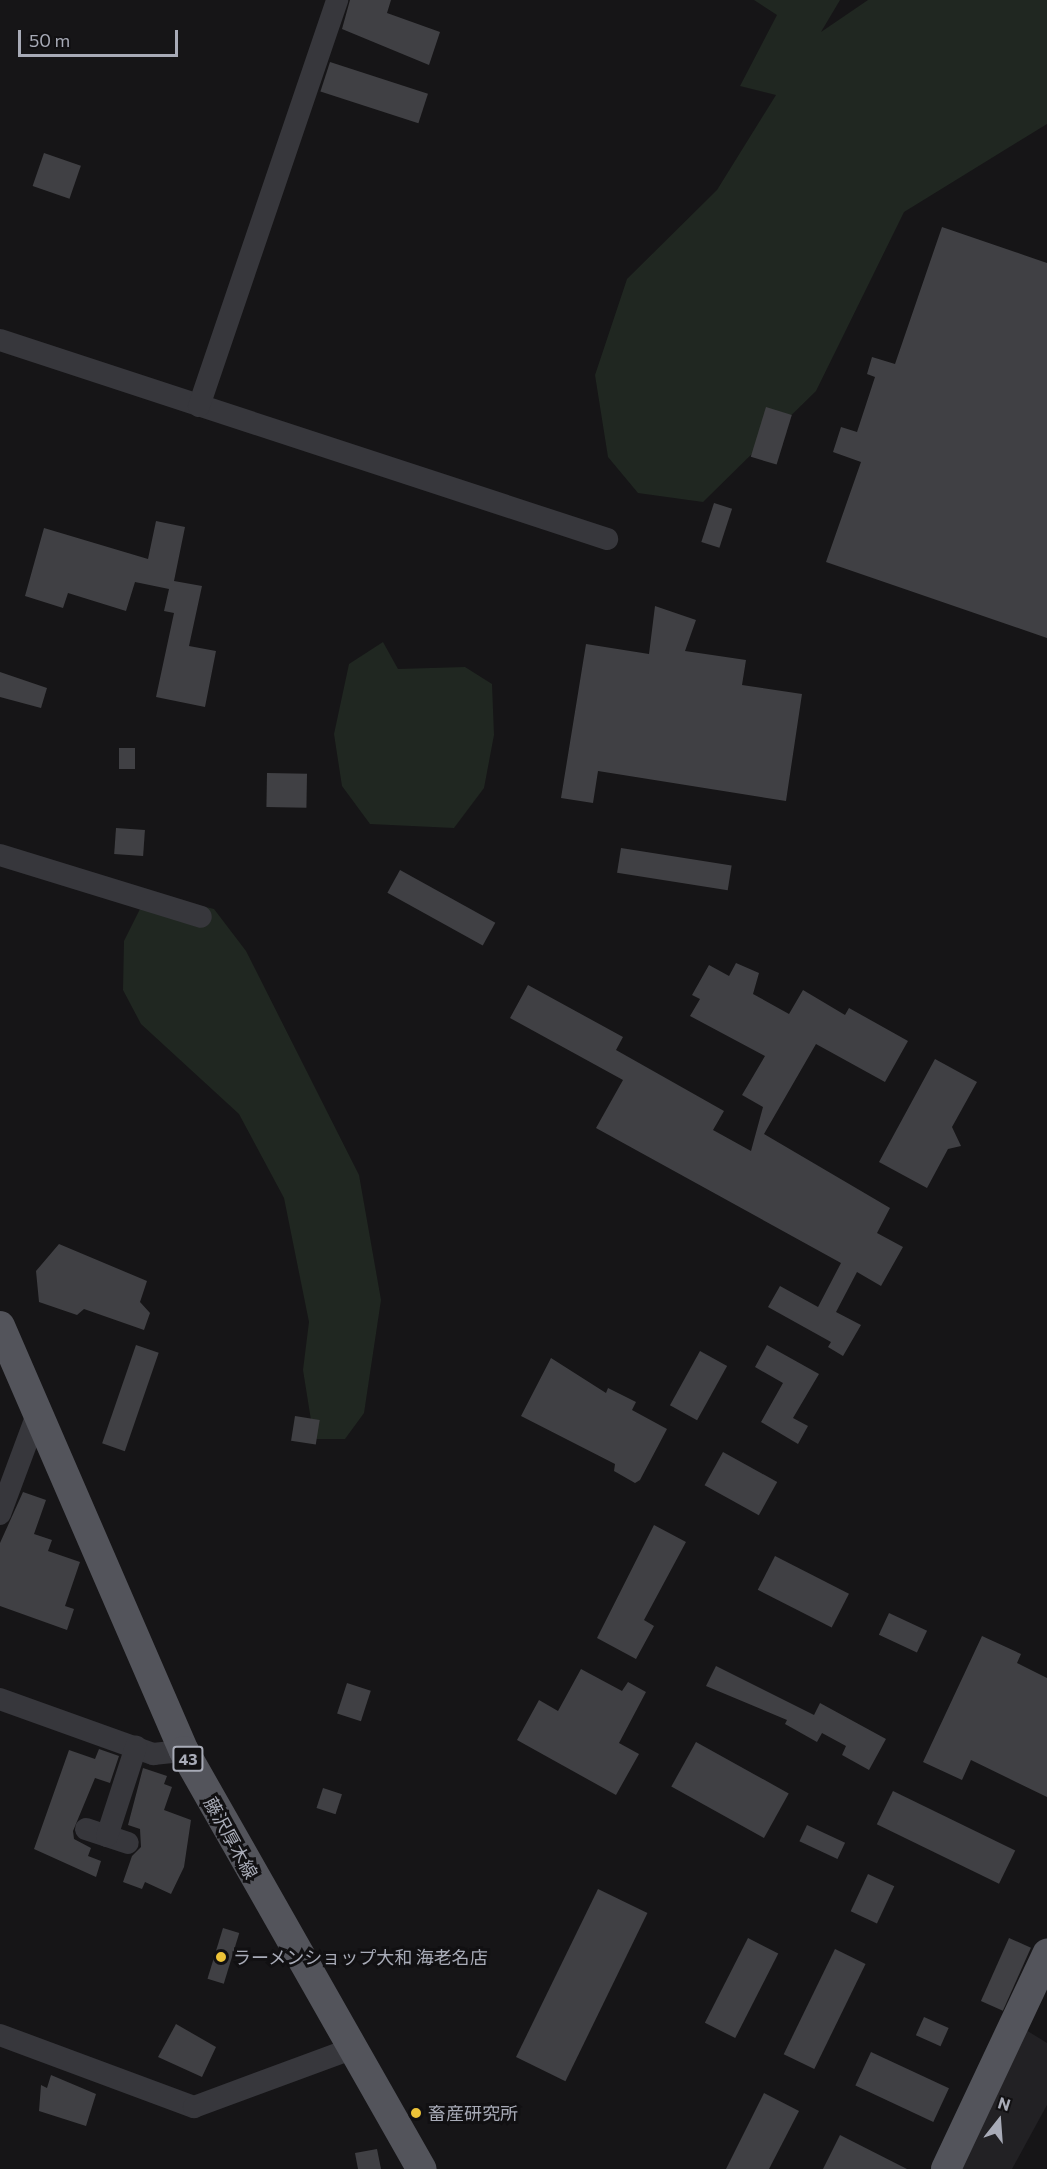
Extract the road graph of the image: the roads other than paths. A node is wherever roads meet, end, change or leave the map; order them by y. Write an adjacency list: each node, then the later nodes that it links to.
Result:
1 (337, 0): 3 (street)
2 (0, 340): 3 (street)
3 (199, 406): 4 (street)
4 (607, 539)
5 (0, 855): 6 (street)
6 (201, 917)
7 (0, 1326): 8 (main road, 藤沢厚木線 / 43)
8 (38, 1412): 9 (street); 12 (main road, 藤沢厚木線 / 43)
9 (0, 1514)
10 (0, 1699): 11 (street)
11 (136, 1747): 12 (street); 13 (street)
12 (184, 1751): 16 (main road, 藤沢厚木線 / 43)
13 (128, 1843)
14 (1047, 1954): 18 (main road)
15 (0, 2035): 16 (street)
16 (351, 2049): 17 (main road, 藤沢厚木線 / 43)
17 (421, 2169)
18 (946, 2169)

